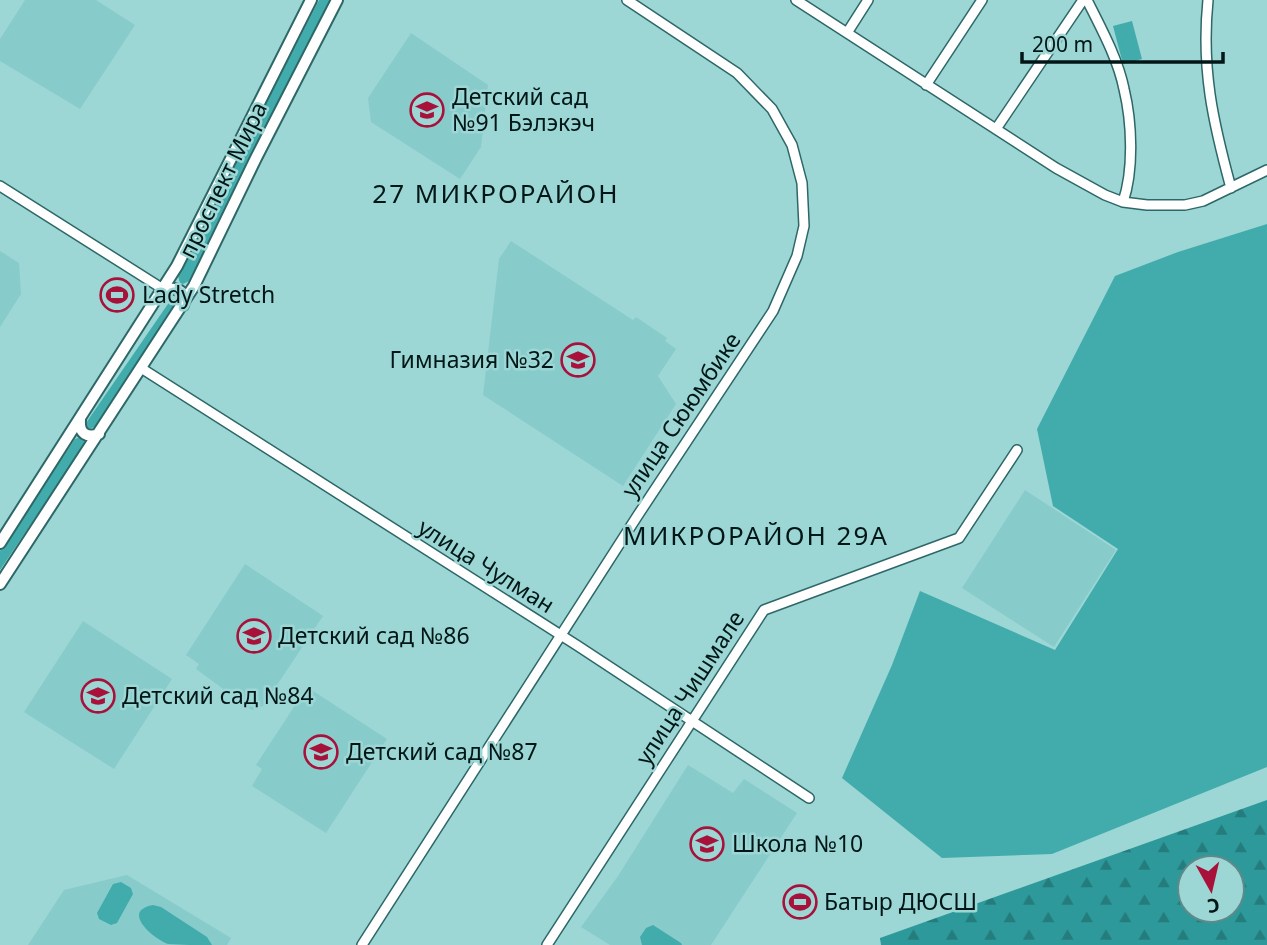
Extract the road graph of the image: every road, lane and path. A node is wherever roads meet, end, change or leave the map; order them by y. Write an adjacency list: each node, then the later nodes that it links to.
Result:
1 (311, 0): 16 (main road, проспект Мира)
2 (337, 0): 17 (main road, проспект Мира)
3 (627, 0): 24 (street, улица Сююмбике)
4 (796, 0): 9 (street)
5 (868, 0): 9 (street)
6 (982, 0): 10 (street)
7 (1085, 0): 11 (street); 15 (street)
8 (1208, 0): 14 (street)
9 (847, 33): 10 (street)
10 (926, 85): 11 (street)
11 (996, 129): 15 (street)
12 (1267, 170): 14 (street)
13 (0, 186): 16 (street)
14 (1231, 188): 15 (street)
15 (1124, 202)
16 (163, 289): 17 (main road); 19 (main road, проспект Мира)
17 (183, 305): 18 (main road, проспект Мира)
18 (141, 368): 20 (main road, проспект Мира); 24 (street, улица Чулман)
19 (80, 420): 20 (main road); 22 (main road, проспект Мира)
20 (99, 434): 23 (main road, проспект Мира)
21 (1017, 450): 25 (street, улица Чишмале)
22 (0, 543)
23 (0, 584)
24 (560, 635): 25 (street, улица Чулман); 27 (street, улица Сююмбике)
25 (691, 719): 26 (street, улица Чулман); 28 (street, улица Чишмале)
26 (809, 798)
27 (362, 945)
28 (547, 945)

